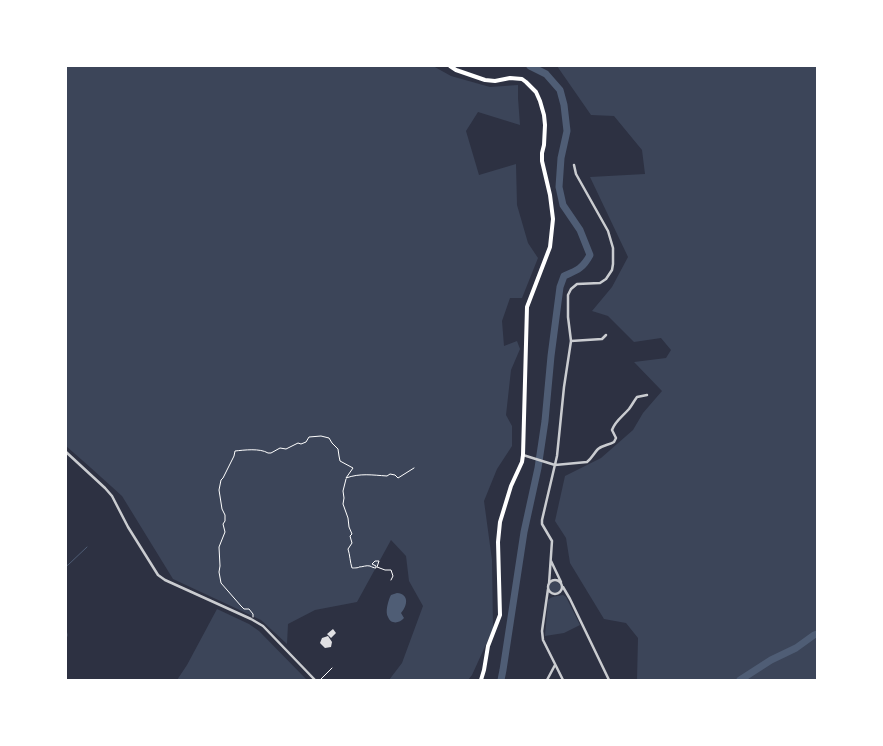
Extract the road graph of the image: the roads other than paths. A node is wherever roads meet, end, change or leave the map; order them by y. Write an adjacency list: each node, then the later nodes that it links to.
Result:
1 (450, 66): 7 (main road)
2 (574, 165): 4 (street)
3 (606, 335): 4 (street)
4 (571, 340): 8 (street)
5 (647, 395): 8 (street)
6 (66, 452): 15 (street)
7 (523, 456): 8 (street); 16 (main road)
8 (555, 465): 9 (street)
9 (551, 561): 10 (street); 11 (street)
10 (561, 582): 11 (street); 12 (street)
11 (548, 584): 13 (street)
12 (563, 587): 13 (street); 19 (street)
13 (548, 589): 14 (street)
14 (555, 665): 17 (street); 18 (street)
15 (315, 680)
16 (481, 680)
17 (547, 680)
18 (563, 680)
19 (609, 680)

